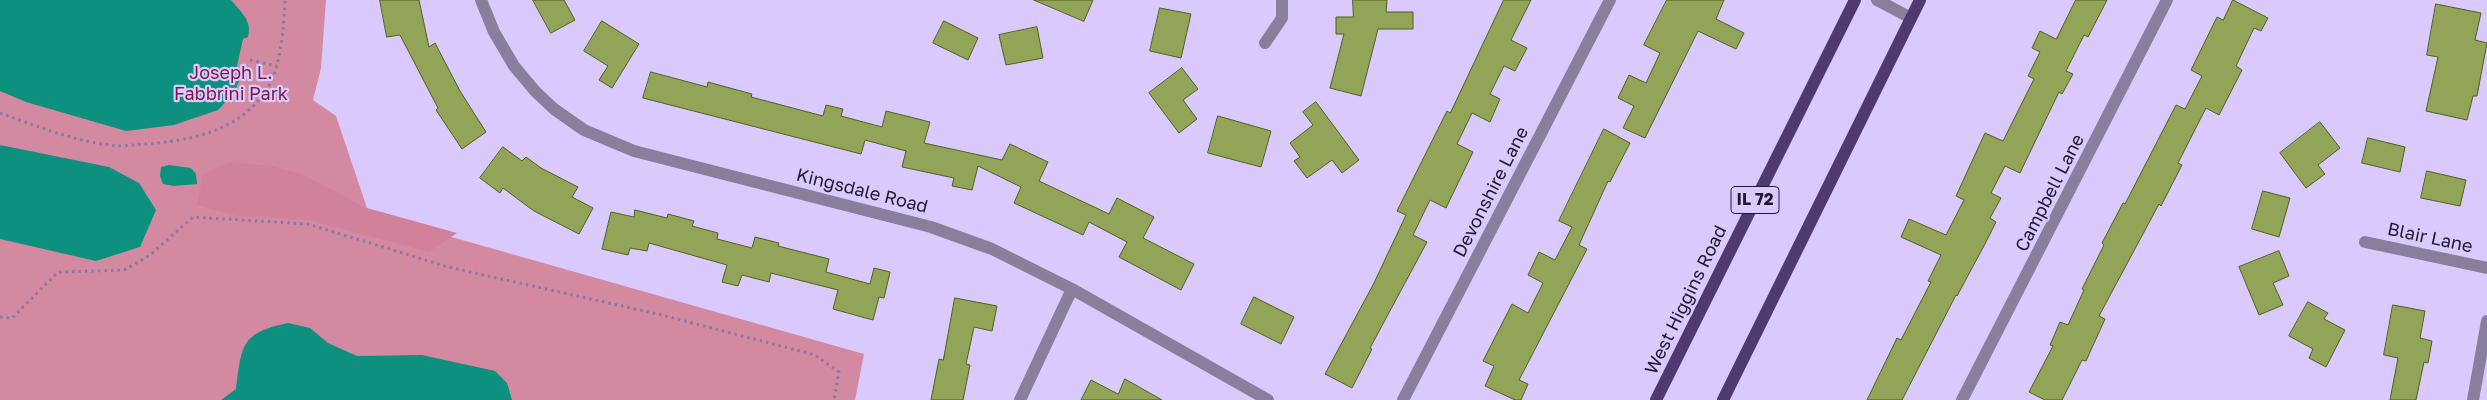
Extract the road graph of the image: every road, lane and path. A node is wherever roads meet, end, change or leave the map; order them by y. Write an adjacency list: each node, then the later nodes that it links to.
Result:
1 (285, 0): 12 (path)
2 (481, 0): 16 (street, Kingsdale Road)
3 (1282, 0): 10 (street)
4 (1610, 0): 22 (street, Devonshire Lane)
5 (1855, 0): 23 (main road, West Higgins Road / IL 72)
6 (1877, 0): 9 (street)
7 (1920, 0): 9 (main road)
8 (2167, 0): 25 (street, Campbell Lane)
9 (1911, 18): 24 (main road)
10 (1265, 43)
11 (250, 60): 12 (path)
12 (276, 66): 13 (path)
13 (0, 113)
14 (2365, 242): 15 (street, Blair Lane)
15 (2487, 268)
16 (1072, 290): 20 (street); 21 (street, Kingsdale Road)
17 (0, 317): 19 (path)
18 (2487, 321): 26 (street)
19 (834, 400)
20 (1020, 400)
21 (1268, 400)
22 (1403, 400)
23 (1656, 400)
24 (1723, 400)
25 (1962, 400)
26 (2473, 400)

